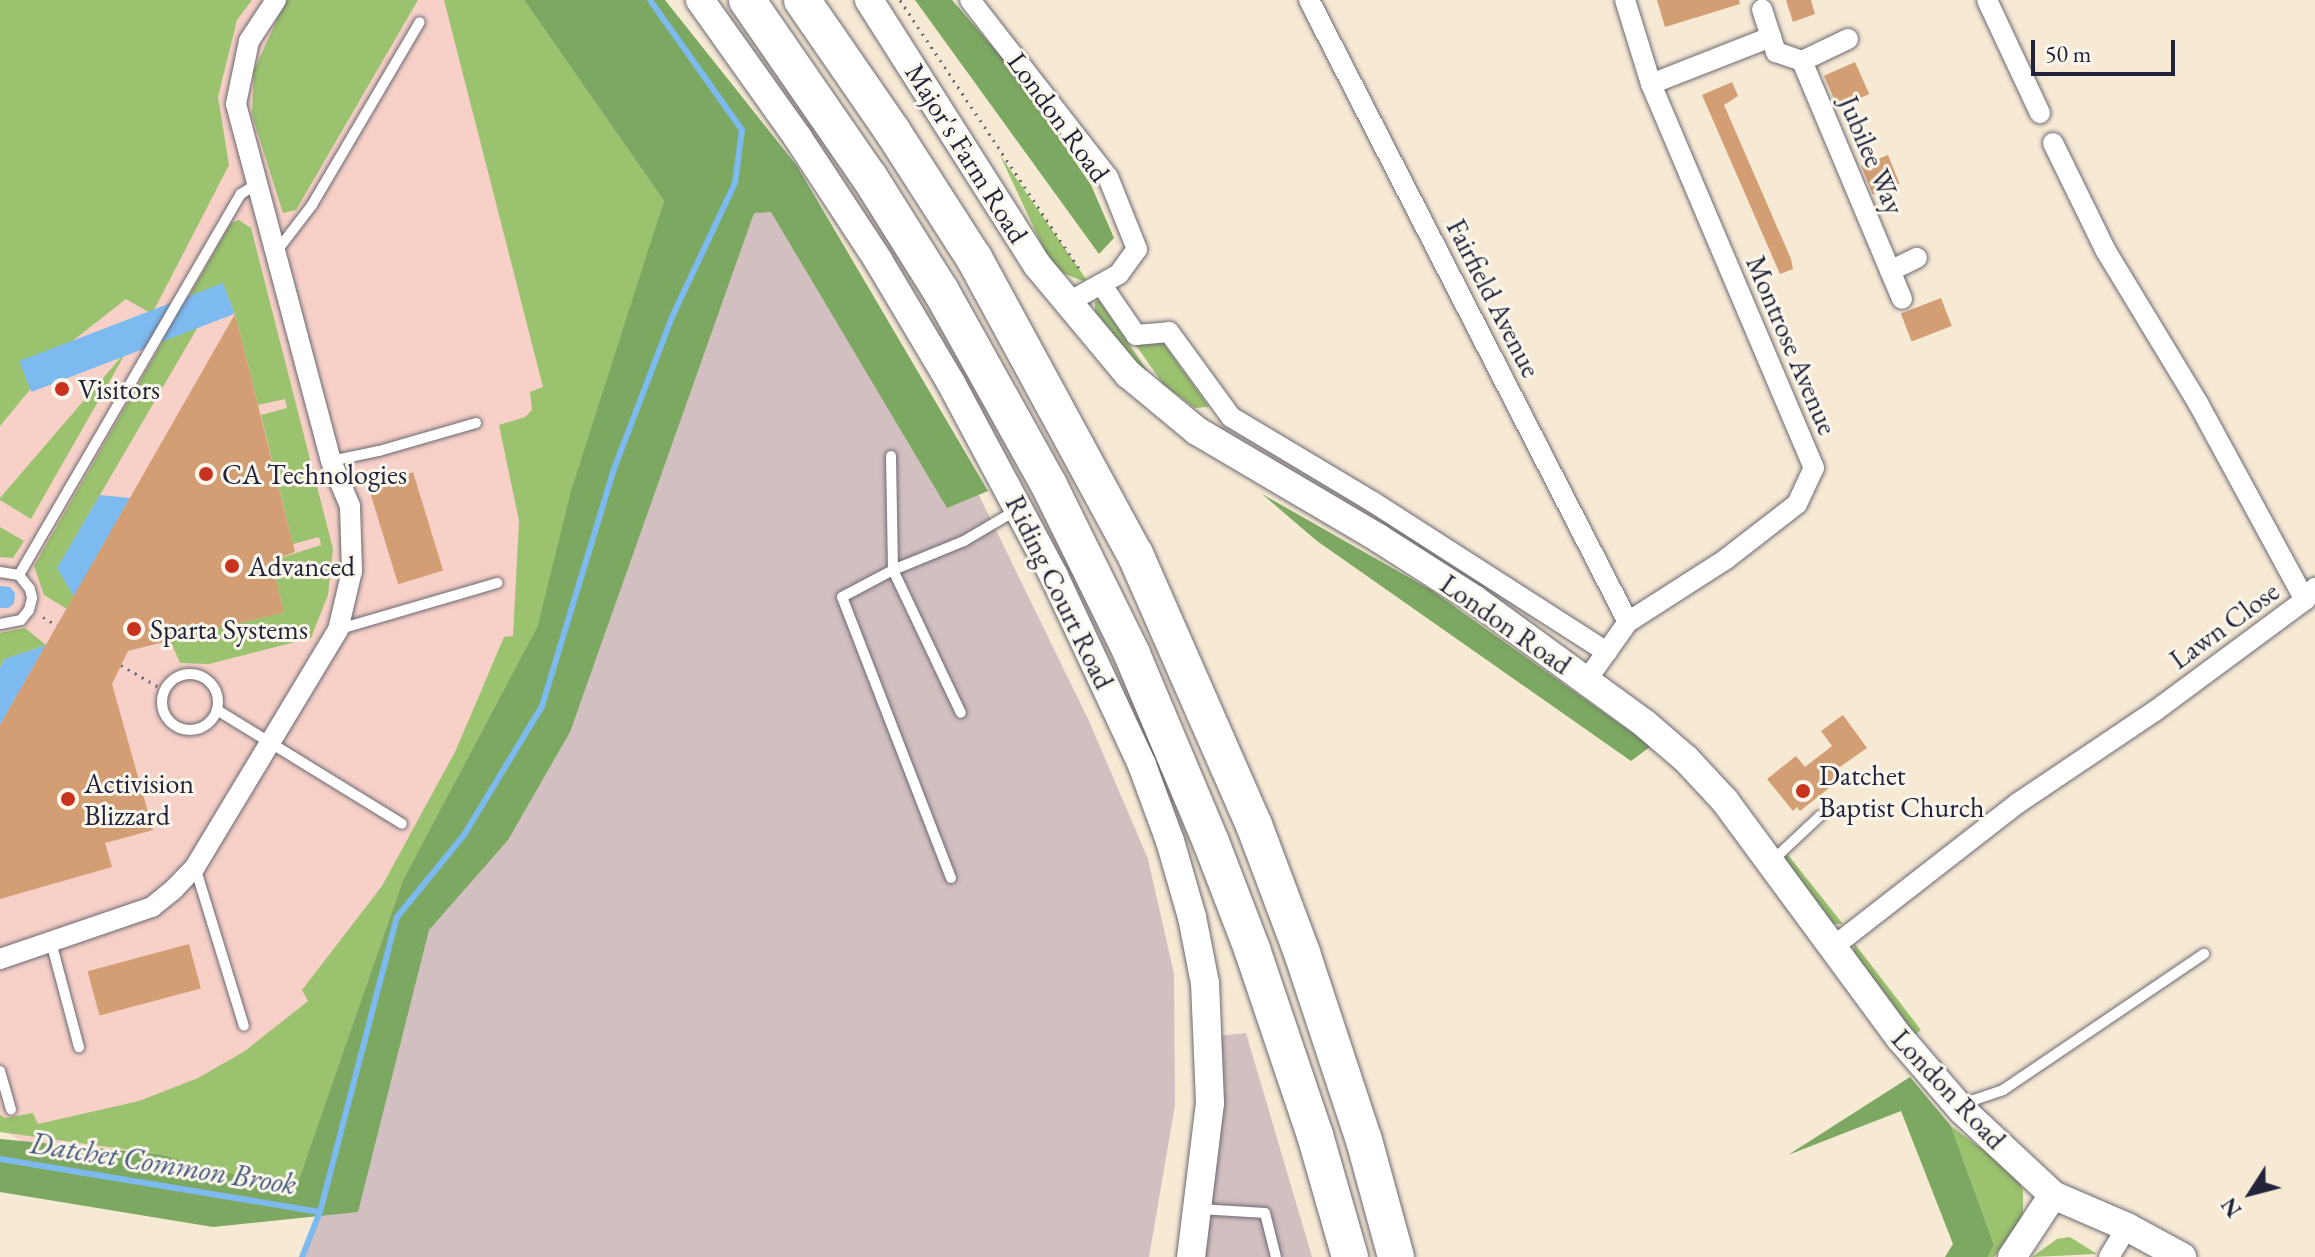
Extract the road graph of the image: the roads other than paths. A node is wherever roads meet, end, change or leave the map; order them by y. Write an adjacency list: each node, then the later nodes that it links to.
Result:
1 (276, 0): 18 (street)
2 (700, 0): 28 (main road, Riding Court Road)
3 (747, 0): 61 (highway)
4 (802, 0): 62 (highway)
5 (869, 0): 24 (main road, Major's Farm Road)
6 (970, 0): 22 (street, London Road)
7 (1309, 0): 34 (street, Fairfield Avenue)
8 (1625, 0): 15 (street, Montrose Avenue)
9 (1987, 0): 16 (street)
10 (1762, 9): 13 (street)
11 (420, 22): 19 (lane)
12 (1848, 39): 14 (street)
13 (1773, 44): 14 (street); 15 (street)
14 (1802, 61): 21 (street, Jubilee Way)
15 (1651, 84): 34 (street, Montrose Avenue)
16 (2040, 113)
17 (2053, 143): 33 (street, Lawn Close)
18 (255, 185): 19 (street); 31 (lane)
19 (275, 254): 27 (street)
20 (1917, 258): 21 (street)
21 (1890, 271): 23 (street, Jubilee Way)
22 (1097, 287): 24 (street, London Road); 37 (street)
23 (1902, 299)
24 (1067, 303): 38 (main road, London Road)
25 (476, 423): 27 (lane)
26 (891, 456): 29 (lane)
27 (331, 461): 36 (street)
28 (1020, 508): 29 (lane); 57 (main road, Riding Court Road)
29 (893, 570): 40 (lane); 46 (lane)
30 (0, 572): 31 (lane)
31 (19, 575): 35 (lane)
32 (497, 583): 36 (lane)
33 (2310, 594): 48 (street, Lawn Close)
34 (1628, 622): 37 (street, Montrose Avenue)
35 (0, 624)
36 (338, 630): 41 (street)
37 (1607, 652): 38 (street, Montrose Avenue)
38 (1586, 681): 44 (main road, London Road)
39 (217, 710): 39 (lane); 41 (lane)
40 (961, 713)
41 (269, 744): 43 (lane); 45 (street)
42 (1820, 816): 44 (lane)
43 (402, 824)
44 (1771, 862): 48 (main road, London Road)
45 (195, 867): 47 (street); 51 (lane)
46 (951, 878)
47 (51, 942): 50 (street); 52 (lane)
48 (1833, 947): 55 (main road, London Road)
49 (2204, 954): 55 (lane)
50 (0, 959)
51 (244, 1026)
52 (79, 1047)
53 (0, 1071): 54 (lane)
54 (11, 1109)
55 (1962, 1110): 56 (main road, London Road)
56 (2053, 1195): 58 (main road, London Road); 63 (main road)
57 (1198, 1209): 59 (main road, Riding Court Road); 60 (lane)
58 (2127, 1227): 64 (street); 65 (main road, London Road)
59 (1191, 1257)
60 (1276, 1257)
61 (1350, 1257)
62 (1396, 1257)
63 (2012, 1257)
64 (2109, 1257)
65 (2182, 1257)

